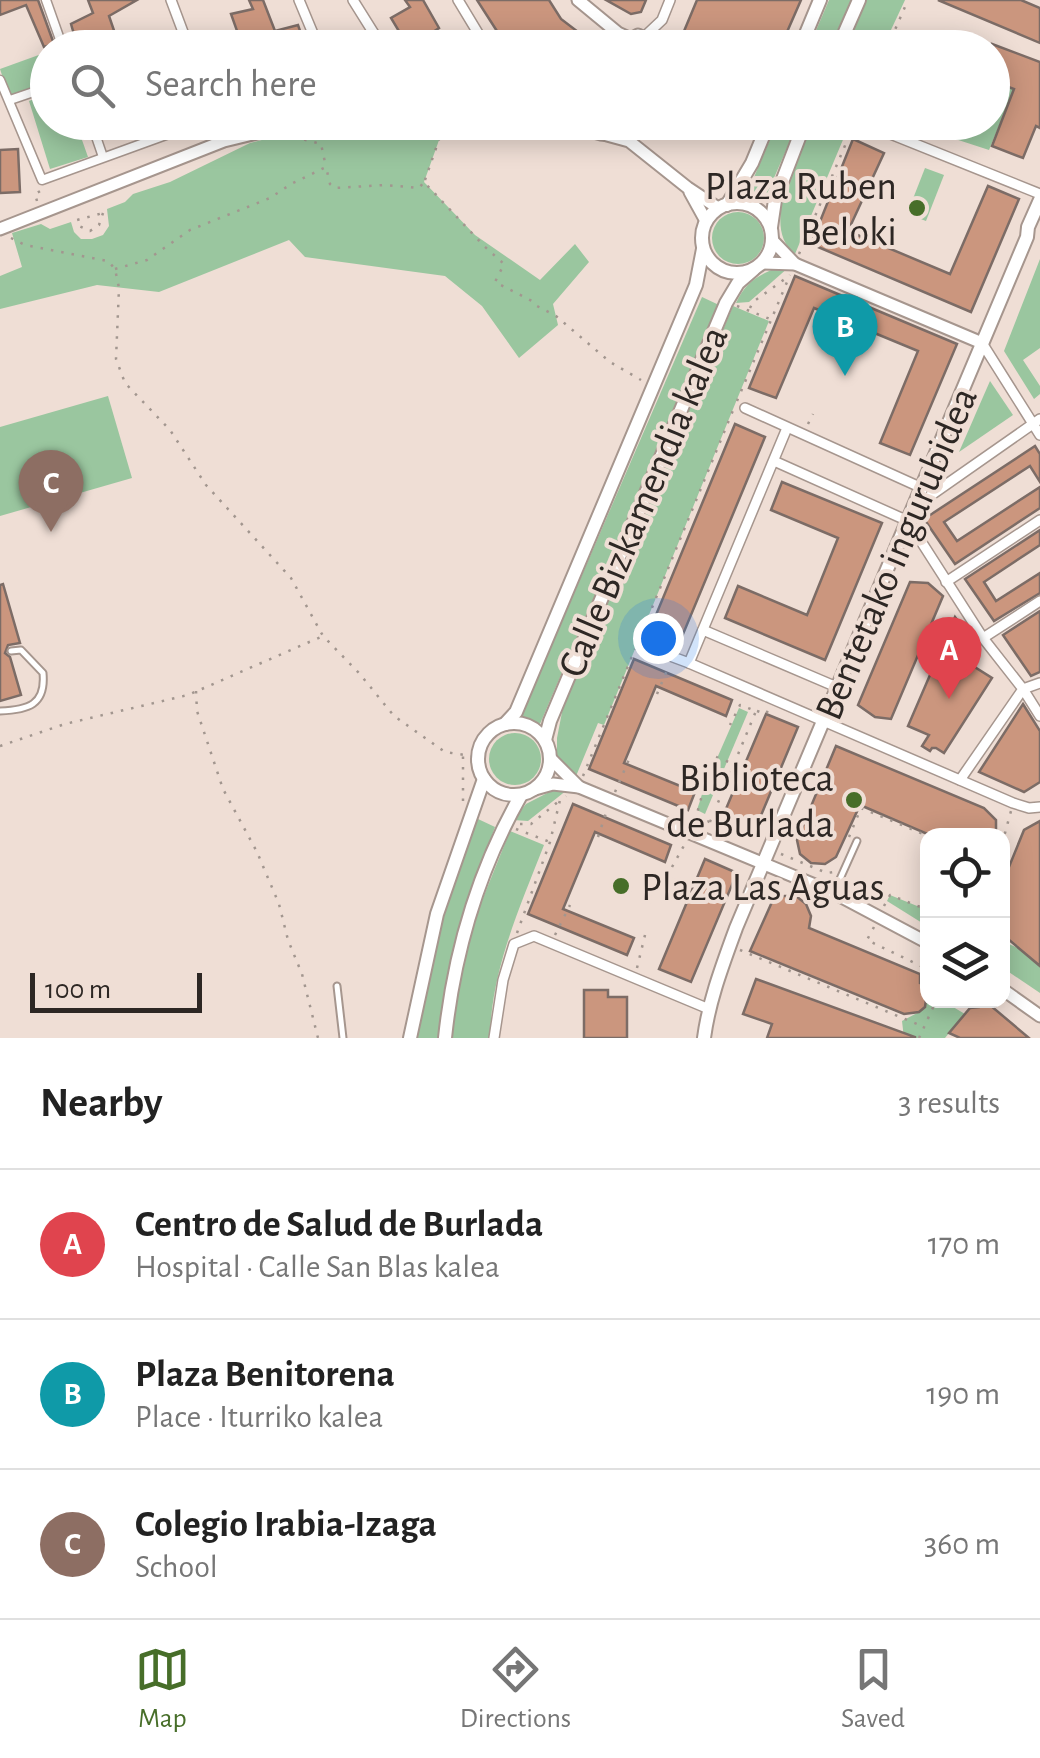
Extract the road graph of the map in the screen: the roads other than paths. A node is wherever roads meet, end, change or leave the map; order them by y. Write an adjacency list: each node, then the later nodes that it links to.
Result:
1 (46, 0): 10 (street)
2 (171, 0): 11 (street)
3 (299, 0): 12 (street)
4 (353, 0): 13 (street)
5 (458, 0): 14 (street)
6 (578, 0): 15 (street)
7 (670, 0): 16 (street)
8 (820, 0): 17 (main road)
9 (859, 0): 18 (main road)
10 (57, 30)
11 (182, 30)
12 (311, 30)
13 (372, 30)
14 (476, 30)
15 (614, 30)
16 (652, 30)
17 (808, 30)
18 (846, 30)
19 (0, 78): 21 (street)
20 (30, 93): 21 (street)
21 (10, 100): 31 (street)
22 (97, 140): 31 (street)
23 (151, 140): 31 (street)
24 (228, 140): 29 (street)
25 (623, 140): 30 (street)
26 (762, 140): 34 (main road)
27 (798, 140): 38 (main road)
28 (904, 140): 33 (street)
29 (224, 141): 37 (street)
30 (629, 142): 32 (street)
31 (103, 157)
32 (688, 188): 34 (street); 35 (street)
33 (1040, 197): 39 (main road, Bentetako ingurubidea)
34 (723, 206): 35 (main road); 38 (main road)
35 (706, 222): 40 (main road)
36 (1040, 222): 39 (main road, Bentetako ingurubidea)
37 (4, 232)
38 (772, 233): 41 (street); 42 (main road)
39 (1027, 237): 43 (main road, Bentetako ingurubidea)
40 (703, 249): 42 (main road); 66 (main road, Calle Bizkamendia kalea)
41 (795, 264): 42 (street); 43 (street)
42 (758, 266): 67 (main road, Calle Bizkamendia kalea)
43 (982, 343): 45 (street); 49 (main road, Bentetako ingurubidea)
44 (745, 408): 46 (street)
45 (1036, 421): 47 (street); 50 (street)
46 (787, 428): 48 (street); 49 (street)
47 (1040, 435)
48 (774, 461): 52 (street); 55 (street)
49 (922, 488): 50 (main road, Bentetako ingurubidea)
50 (914, 506): 52 (main road, Bentetako ingurubidea)
51 (1040, 520): 53 (street)
52 (908, 521): 53 (street); 61 (main road, Bentetako ingurubidea)
53 (946, 582): 56 (street)
54 (1040, 601): 56 (street)
55 (703, 630): 59 (street); 61 (street)
56 (984, 638): 62 (street)
57 (646, 647): 59 (street)
58 (11, 651): 63 (lane)
59 (689, 662): 65 (street)
60 (1040, 683): 62 (street)
61 (839, 688): 65 (main road, Bentetako ingurubidea)
62 (1023, 689): 64 (street); 70 (street)
63 (0, 711)
64 (1040, 716)
65 (824, 722): 70 (street); 75 (main road, Bentetako ingurubidea)
66 (506, 724): 67 (main road); 69 (main road)
67 (545, 740): 68 (main road)
68 (551, 759): 71 (street); 72 (main road)
69 (484, 779): 72 (main road); 83 (main road)
70 (960, 780): 73 (street)
71 (579, 787): 72 (street); 75 (street)
72 (528, 792): 84 (main road)
73 (1040, 806)
74 (856, 841): 76 (lane)
75 (764, 863): 76 (street); 80 (main road, Bentetako ingurubidea)
76 (834, 893): 77 (street)
77 (920, 938)
78 (337, 986): 82 (lane)
79 (1010, 995): 81 (street)
80 (709, 1008): 85 (street); 86 (main road, Bentetako ingurubidea)
81 (1040, 1016)
82 (343, 1038)
83 (410, 1038)
84 (445, 1038)
85 (494, 1038)
86 (704, 1038)

